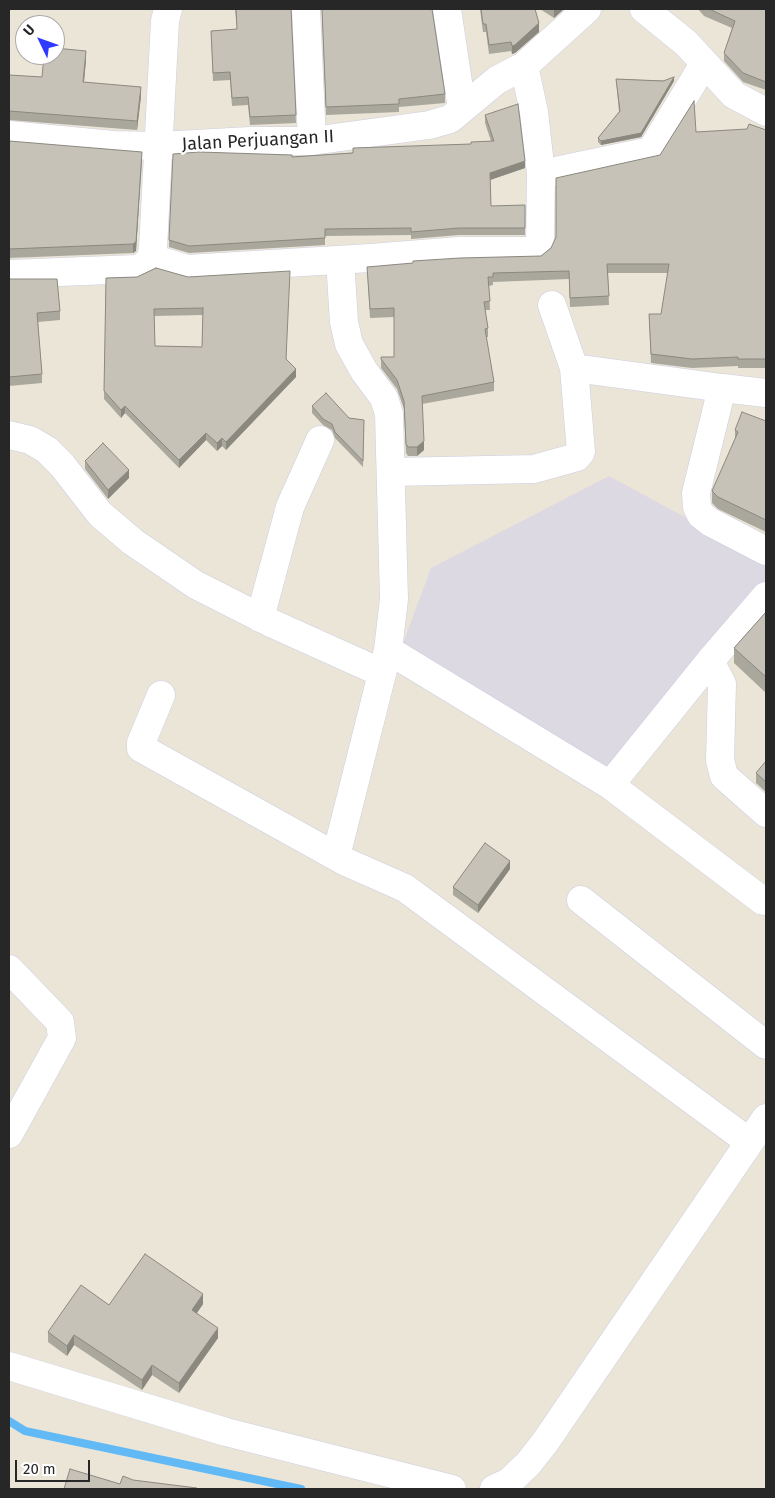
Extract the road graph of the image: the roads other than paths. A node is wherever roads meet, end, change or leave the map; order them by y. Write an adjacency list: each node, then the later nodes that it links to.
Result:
1 (168, 9): 12 (street)
2 (306, 9): 11 (street)
3 (447, 9): 8 (street)
4 (587, 9): 7 (street, Jalan Perjuangan II)
5 (644, 9): 6 (street)
6 (704, 64): 9 (street); 13 (street)
7 (524, 66): 8 (street, Jalan Perjuangan II); 13 (street)
8 (462, 109): 11 (street, Jalan Perjuangan II)
9 (766, 112)
10 (9, 135): 12 (street, Jalan Perjuangan II)
11 (312, 141): 12 (street, Jalan Perjuangan II)
12 (159, 146): 14 (street)
13 (541, 174): 15 (street)
14 (151, 258): 15 (street); 16 (street)
15 (340, 260): 23 (street)
16 (9, 274)
17 (552, 305): 18 (street)
18 (574, 368): 19 (street); 23 (street)
19 (722, 388): 20 (street); 24 (street)
20 (766, 392)
21 (9, 435): 26 (street)
22 (320, 440): 26 (street)
23 (392, 472): 28 (street)
24 (766, 550)
25 (766, 596): 27 (street)
26 (260, 618): 28 (street)
27 (710, 661): 30 (street); 31 (street)
28 (385, 662): 30 (street); 32 (street)
29 (161, 695): 32 (street)
30 (610, 785): 34 (street)
31 (766, 813)
32 (336, 856): 39 (street)
33 (581, 900): 36 (street)
34 (763, 901)
35 (9, 969): 38 (street)
36 (766, 1045)
37 (766, 1118): 39 (street)
38 (9, 1134)
39 (748, 1141): 42 (street)
40 (9, 1366): 41 (street)
41 (452, 1489)
42 (494, 1489)

